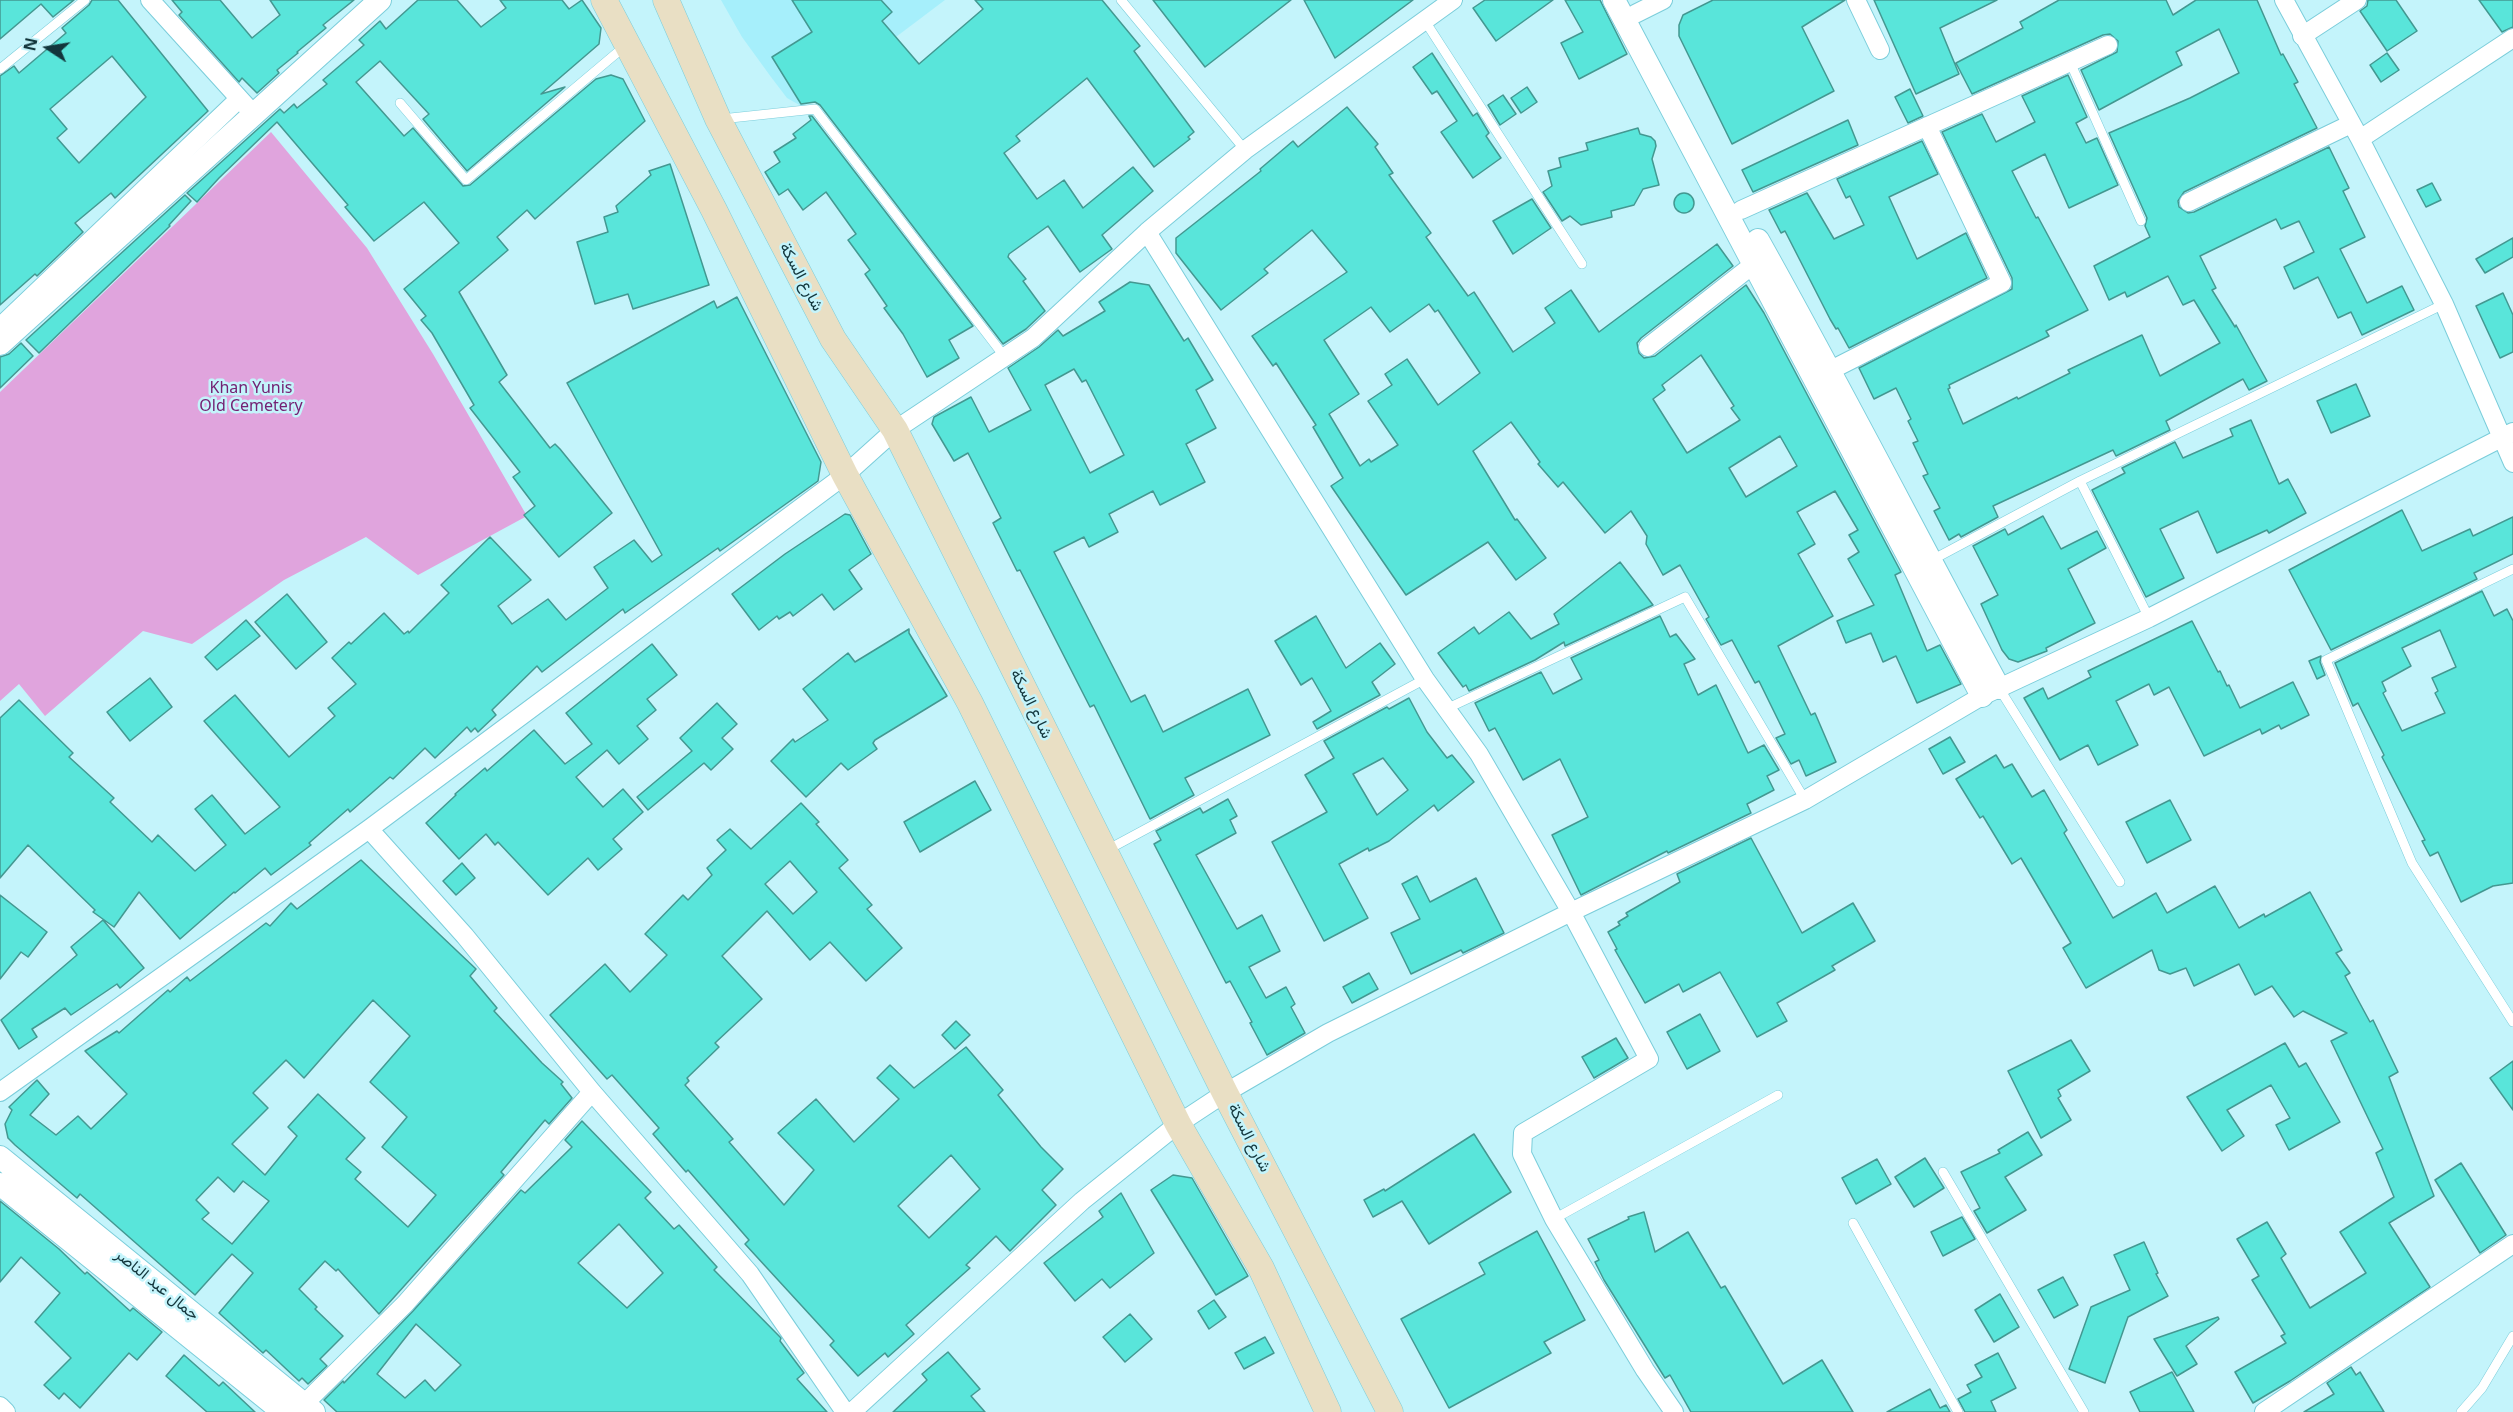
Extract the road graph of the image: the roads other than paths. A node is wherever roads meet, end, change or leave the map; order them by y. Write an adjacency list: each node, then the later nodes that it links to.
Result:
1 (86, 0): 21 (lane)
2 (150, 0): 23 (street)
3 (380, 0): 23 (street)
4 (604, 0): 17 (main road)
5 (666, 0): 24 (main road, شارع السكة)
6 (1121, 0): 27 (lane)
7 (1453, 0): 14 (street)
8 (1614, 0): 33 (street)
9 (1663, 0): 13 (street)
10 (1856, 0): 19 (street)
11 (2284, 0): 15 (street)
12 (2357, 0): 15 (street)
13 (1631, 7): 29 (street)
14 (1425, 21): 27 (street); 32 (lane)
15 (2302, 36): 26 (street)
16 (2513, 38): 26 (street)
17 (628, 43): 22 (lane); 43 (main road)
18 (2108, 45): 20 (street)
19 (1880, 50)
20 (2070, 62): 25 (street); 30 (lane)
21 (0, 69)
22 (400, 103)
23 (246, 106): 35 (street); 36 (street)
24 (718, 119): 38 (lane); 40 (main road, شارع السكة)
25 (1927, 126): 29 (street); 39 (street)
26 (2355, 131): 28 (street); 34 (street)
27 (1245, 150): 31 (street)
28 (2189, 202)
29 (1741, 210): 39 (street)
30 (2141, 221)
31 (1147, 232): 38 (street); 48 (street)
32 (1582, 264)
33 (1754, 264): 37 (street); 49 (street)
34 (2444, 304): 41 (street); 44 (lane)
35 (0, 327)
36 (0, 344)
37 (1648, 347)
38 (1004, 356): 40 (street)
39 (1831, 370): 45 (street)
40 (895, 430): 43 (street); 53 (main road, شارع السكة)
41 (2507, 434): 42 (street); 47 (street)
42 (2513, 463)
43 (845, 475): 52 (street); 61 (main road)
44 (2080, 480): 45 (lane); 47 (lane)
45 (1930, 561): 49 (street)
46 (2513, 569): 56 (lane)
47 (2149, 618): 49 (street)
48 (1425, 679): 50 (street); 53 (lane)
49 (1991, 692): 51 (street); 54 (lane)
50 (1448, 708): 51 (lane); 55 (street)
51 (1805, 800): 55 (street)
52 (369, 829): 57 (street); 58 (street)
53 (1104, 851): 59 (main road, شارع السكة)
54 (2120, 882)
55 (1571, 912): 59 (street); 65 (street)
56 (2513, 1022)
57 (0, 1092)
58 (592, 1092): 70 (street); 73 (street)
59 (1225, 1093): 61 (street); 76 (main road, شارع السكة)
60 (1778, 1095): 65 (lane)
61 (1178, 1124): 74 (street); 75 (main road)
62 (0, 1157): 70 (street, جمال عبد الناصر)
63 (1943, 1172): 79 (lane)
64 (0, 1184): 72 (street, جمال عبد الناصر)
65 (1554, 1220): 77 (street)
66 (1853, 1223): 78 (lane)
67 (2513, 1244): 80 (street)
68 (2513, 1336): 81 (lane)
69 (0, 1406): 71 (street)
70 (305, 1409)
71 (6, 1412)
72 (283, 1412)
73 (845, 1412)
74 (852, 1412)
75 (1328, 1412)
76 (1390, 1412)
77 (1674, 1412)
78 (1958, 1412)
79 (2084, 1412)
80 (2264, 1412)
81 (2461, 1412)

